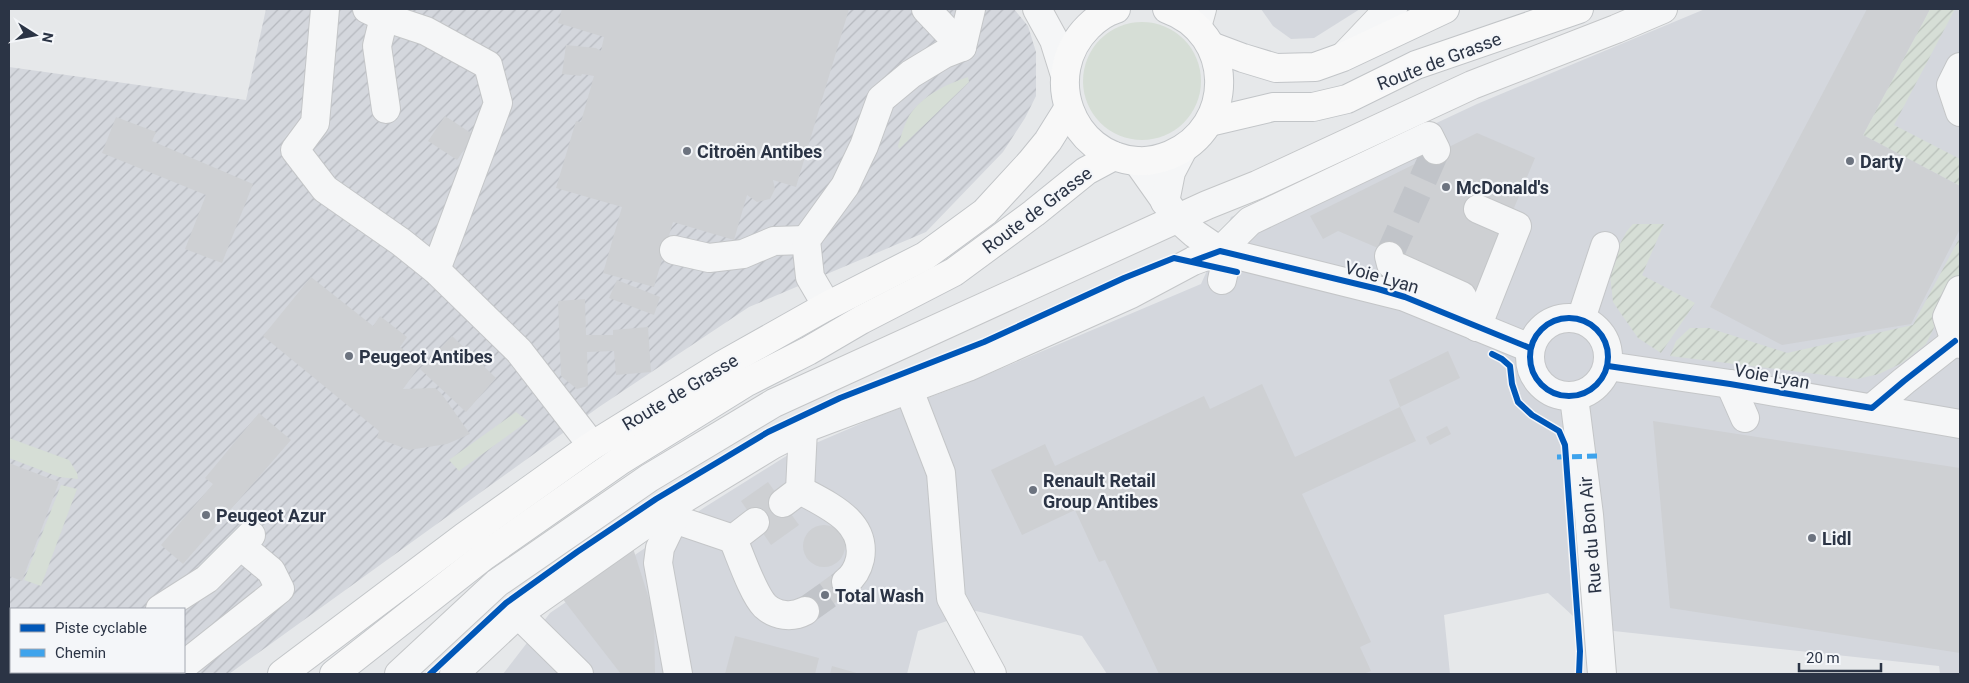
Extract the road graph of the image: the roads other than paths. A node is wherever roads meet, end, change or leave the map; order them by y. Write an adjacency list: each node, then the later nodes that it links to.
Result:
1 (325, 9): 33 (street)
2 (926, 9): 14 (street)
3 (971, 9): 14 (street)
4 (1037, 9): 18 (street)
5 (1114, 9): 18 (main road)
6 (1167, 9): 13 (main road)
7 (1392, 9): 15 (street)
8 (1444, 9): 15 (main road)
9 (1527, 9): 16 (main road)
10 (1579, 9): 16 (main road, Route de Grasse)
11 (1663, 9): 27 (street)
12 (376, 13): 19 (street); 33 (street)
13 (1204, 27): 15 (main road); 22 (main road)
14 (962, 47): 28 (street)
15 (1343, 57)
16 (1416, 66): 22 (main road, Route de Grasse)
17 (1960, 67): 21 (street)
18 (1064, 72): 20 (main road)
19 (386, 109)
20 (1068, 109): 25 (main road); 36 (main road, Route de Grasse)
21 (1960, 112)
22 (1210, 122): 23 (main road)
23 (1183, 149): 25 (main road); 27 (street)
24 (1436, 150): 31 (street)
25 (1125, 158): 27 (street, Voie Lyan); 59 (main road, Route de Grasse)
26 (1478, 209): 38 (street)
27 (1172, 210): 31 (street, Voie Lyan); 60 (street)
28 (806, 240): 30 (street); 36 (street)
29 (1605, 246): 37 (street)
30 (674, 250)
31 (1224, 252): 34 (street); 38 (street, Voie Lyan); 43 (street)
32 (1389, 256): 38 (street)
33 (436, 270): 49 (street)
34 (1222, 280)
35 (1960, 290): 39 (street)
36 (827, 306): 49 (main road, Route de Grasse)
37 (1581, 319): 40 (street); 41 (street)
38 (1477, 327): 40 (street, Voie Lyan)
39 (1958, 343): 45 (street)
40 (1530, 348): 44 (street)
41 (1608, 366): 42 (street, Voie Lyan); 44 (street)
42 (1730, 384): 45 (street, Voie Lyan); 46 (street)
43 (909, 390): 48 (street); 64 (street)
44 (1574, 397): 65 (street, Rue du Bon Air)
45 (1872, 408): 47 (street, Voie Lyan)
46 (1745, 418)
47 (1960, 424)
48 (803, 429): 50 (street); 53 (street)
49 (590, 447): 58 (main road, Route de Grasse)
50 (671, 514): 52 (street); 56 (street); 63 (street)
51 (755, 522): 52 (street)
52 (733, 539): 55 (street)
53 (846, 582)
54 (162, 608): 57 (street)
55 (805, 611)
56 (518, 614): 61 (street); 62 (street)
57 (185, 664)
58 (282, 674)
59 (334, 674)
60 (399, 674)
61 (454, 674)
62 (579, 674)
63 (678, 674)
64 (992, 674)
65 (1602, 674)

